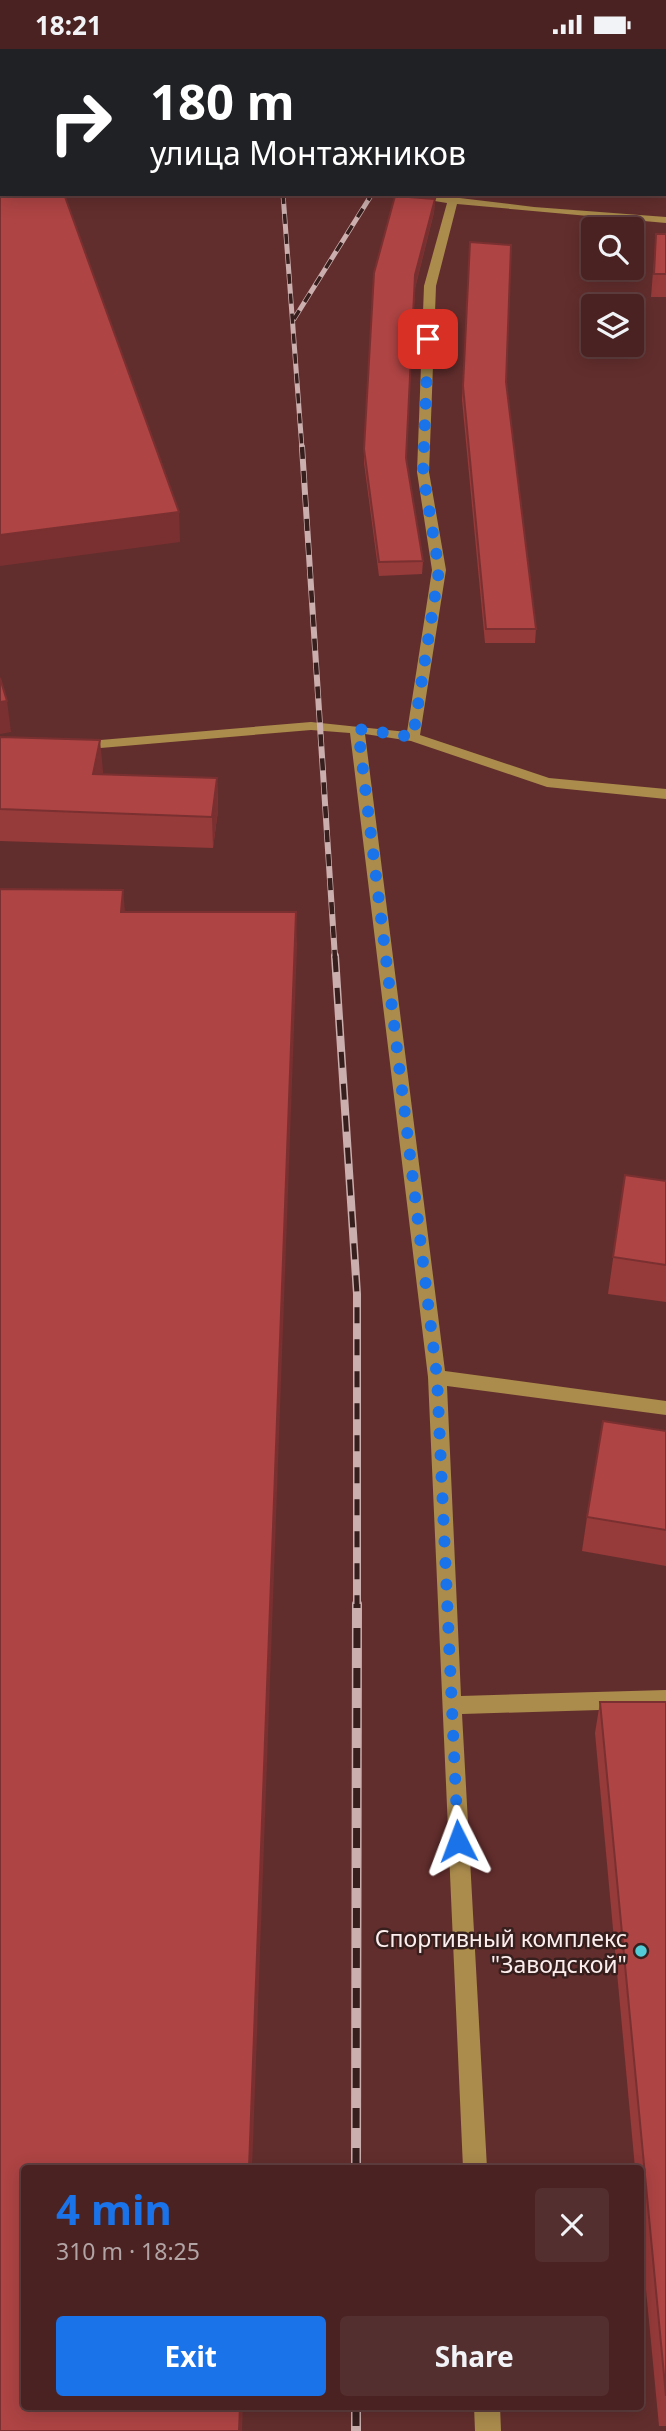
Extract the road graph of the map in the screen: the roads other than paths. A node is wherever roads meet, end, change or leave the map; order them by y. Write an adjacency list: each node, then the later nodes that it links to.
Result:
1 (412, 196): 2 (street)
2 (453, 201): 3 (street); 5 (street)
3 (666, 220)
4 (358, 729): 5 (street); 6 (street); 8 (street)
5 (413, 737): 7 (street)
6 (64, 747)
7 (666, 794)
8 (437, 1377): 9 (street); 11 (street)
9 (666, 1408)
10 (666, 1699): 11 (street)
11 (451, 1705): 12 (street)
12 (475, 2165)
13 (487, 2410): 14 (street)
14 (488, 2431)

